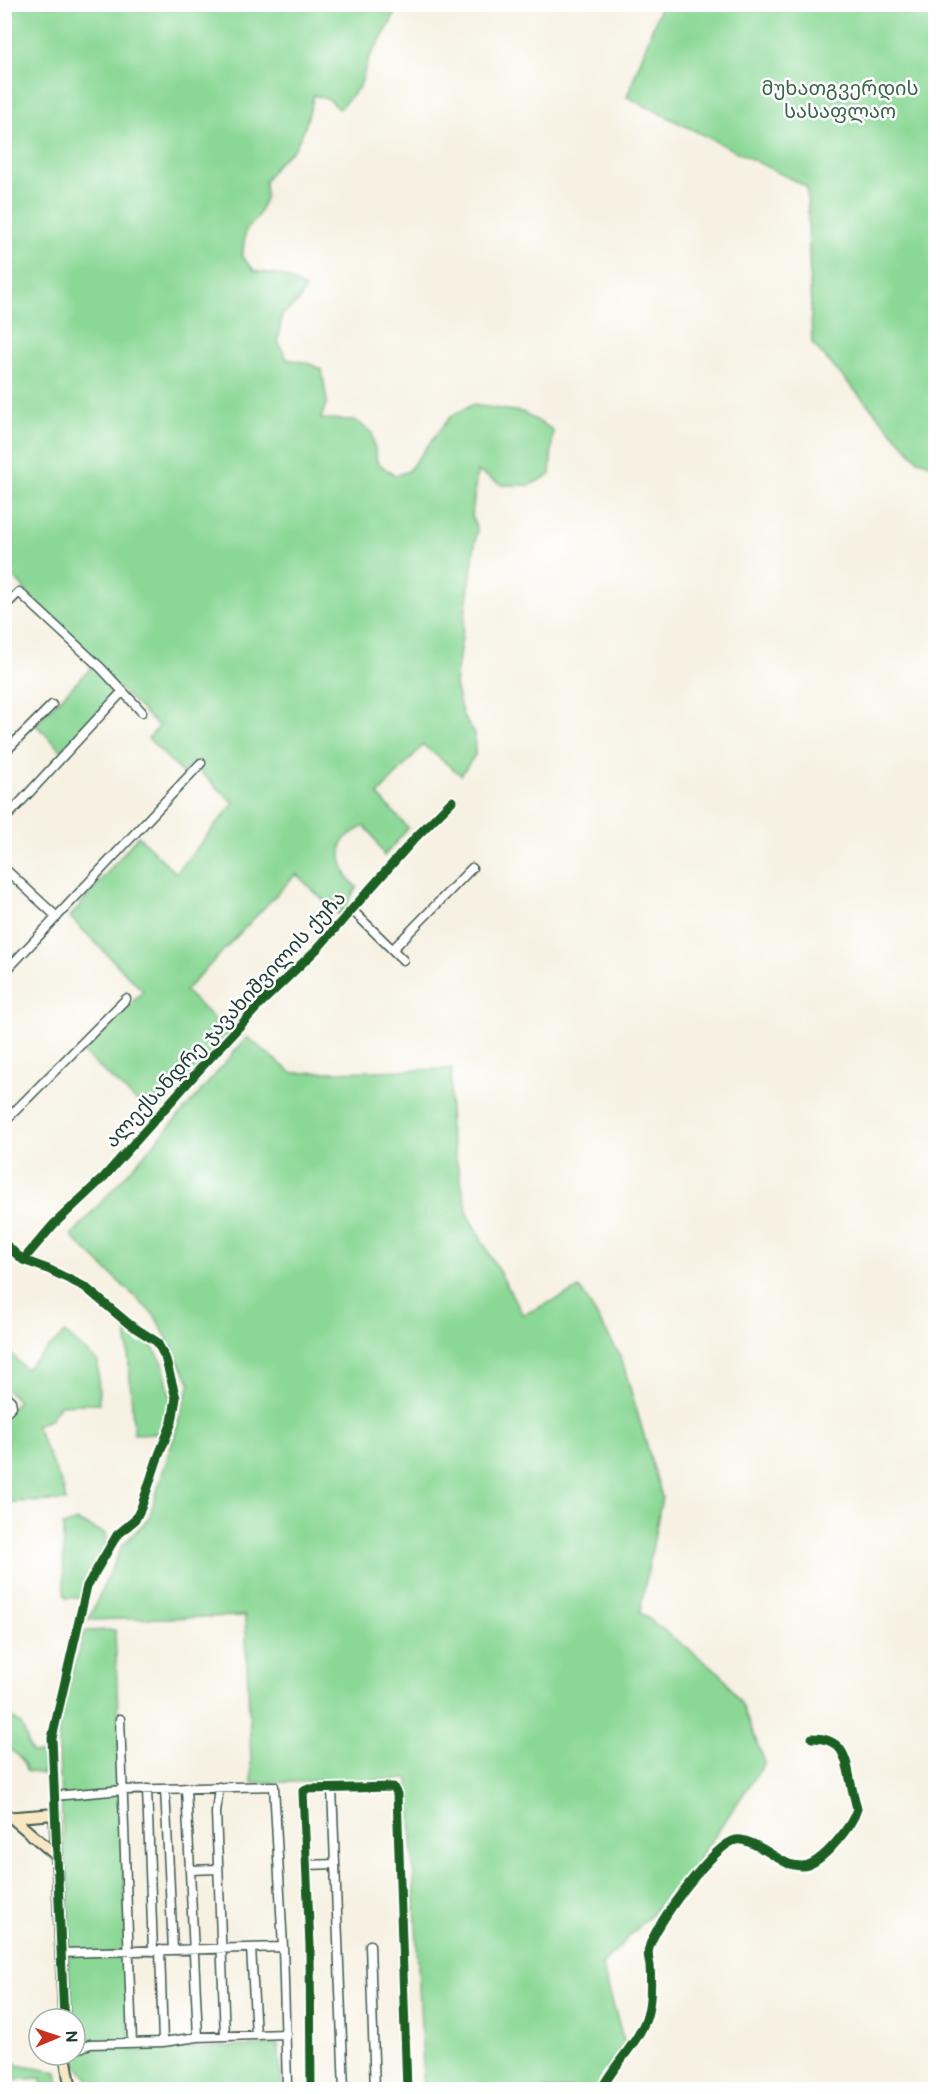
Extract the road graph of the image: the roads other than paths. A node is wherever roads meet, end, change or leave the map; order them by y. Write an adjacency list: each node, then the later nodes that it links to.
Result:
1 (4, 607): 2 (street)
2 (122, 692): 4 (street); 8 (street)
3 (52, 705): 5 (street)
4 (142, 712)
5 (4, 753)
6 (201, 763): 12 (street)
7 (452, 801): 11 (street, ალექსანდრე ჯავახიშვილის ქუჩა)
8 (4, 820)
9 (4, 868): 12 (street)
10 (472, 868): 13 (street)
11 (351, 909): 13 (street); 19 (street, ალექსანდრე ჯავახიშვილის ქუჩა)
12 (57, 917): 15 (street)
13 (393, 950): 14 (street)
14 (403, 960)
15 (4, 973)
16 (126, 999): 17 (street)
17 (4, 1122)
18 (4, 1243): 19 (street)
19 (24, 1260): 30 (street)
20 (4, 1394): 21 (street)
21 (4, 1414)
22 (120, 1719): 29 (street)
23 (812, 1738): 62 (street)
24 (219, 1787): 25 (street); 36 (street); 39 (street)
25 (186, 1788): 28 (street); 37 (street)
26 (332, 1788): 34 (street); 35 (street); 61 (street)
27 (147, 1789): 28 (street); 29 (street); 43 (street)
28 (165, 1789): 44 (street)
29 (123, 1790): 30 (street); 45 (street)
30 (54, 1796): 31 (street)
31 (55, 1814): 32 (street); 33 (street)
32 (8, 1818): 33 (street)
33 (57, 1856): 46 (street)
34 (335, 1864): 35 (street); 59 (street)
35 (306, 1865): 58 (street)
36 (218, 1869): 37 (street); 40 (street)
37 (190, 1870): 42 (street)
38 (370, 1946): 60 (street)
39 (283, 1947): 41 (street); 48 (street)
40 (221, 1948): 41 (street); 42 (street); 50 (street)
41 (251, 1948): 49 (street)
42 (194, 1949): 44 (street); 51 (street)
43 (156, 1950): 44 (street); 45 (street); 52 (street)
44 (173, 1950)
45 (128, 1951): 46 (street); 53 (street)
46 (61, 1953): 47 (street)
47 (63, 2007)
48 (286, 2034): 49 (street); 57 (street)
49 (256, 2035): 50 (street)
50 (225, 2036): 51 (street)
51 (198, 2037): 52 (street)
52 (163, 2042): 53 (street)
53 (132, 2043): 54 (street)
54 (87, 2045)
55 (67, 2067): 56 (street)
56 (71, 2090)
57 (290, 2090)
58 (310, 2090)
59 (344, 2090)
60 (375, 2090)
61 (407, 2090)
62 (601, 2090)

